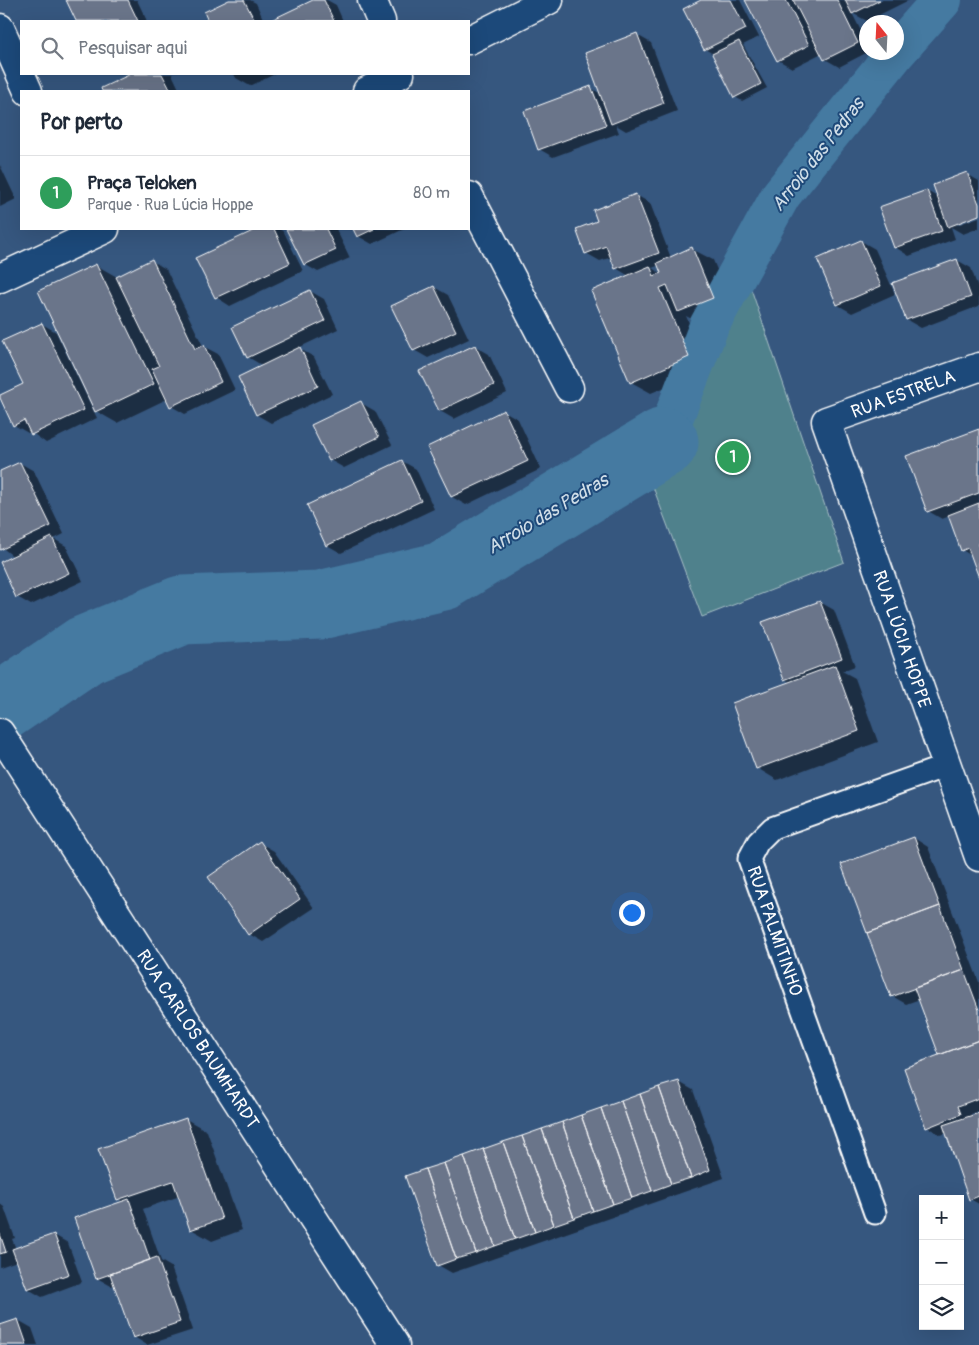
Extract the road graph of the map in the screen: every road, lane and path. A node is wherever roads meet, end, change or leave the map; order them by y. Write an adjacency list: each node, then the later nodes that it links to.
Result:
1 (372, 0): 3 (street)
2 (549, 0): 5 (street)
3 (381, 20)
4 (0, 28): 6 (street)
5 (470, 40)
6 (20, 73)
7 (21, 75): 10 (street)
8 (398, 75): 11 (street)
9 (406, 75): 12 (street)
10 (28, 90)
11 (369, 90)
12 (413, 90)
13 (470, 198): 17 (street)
14 (95, 231): 15 (street)
15 (0, 278)
16 (979, 367): 18 (street, RUA ESTRELA)
17 (569, 388)
18 (826, 421): 20 (street, RUA LÚCIA HOPPE)
19 (0, 733): 23 (street, RUA CARLOS BAUMHARDT)
20 (946, 766): 21 (street, RUA LÚCIA HOPPE); 22 (lane, RUA PALMITINHO)
21 (979, 857)
22 (875, 1213)
23 (395, 1345)

